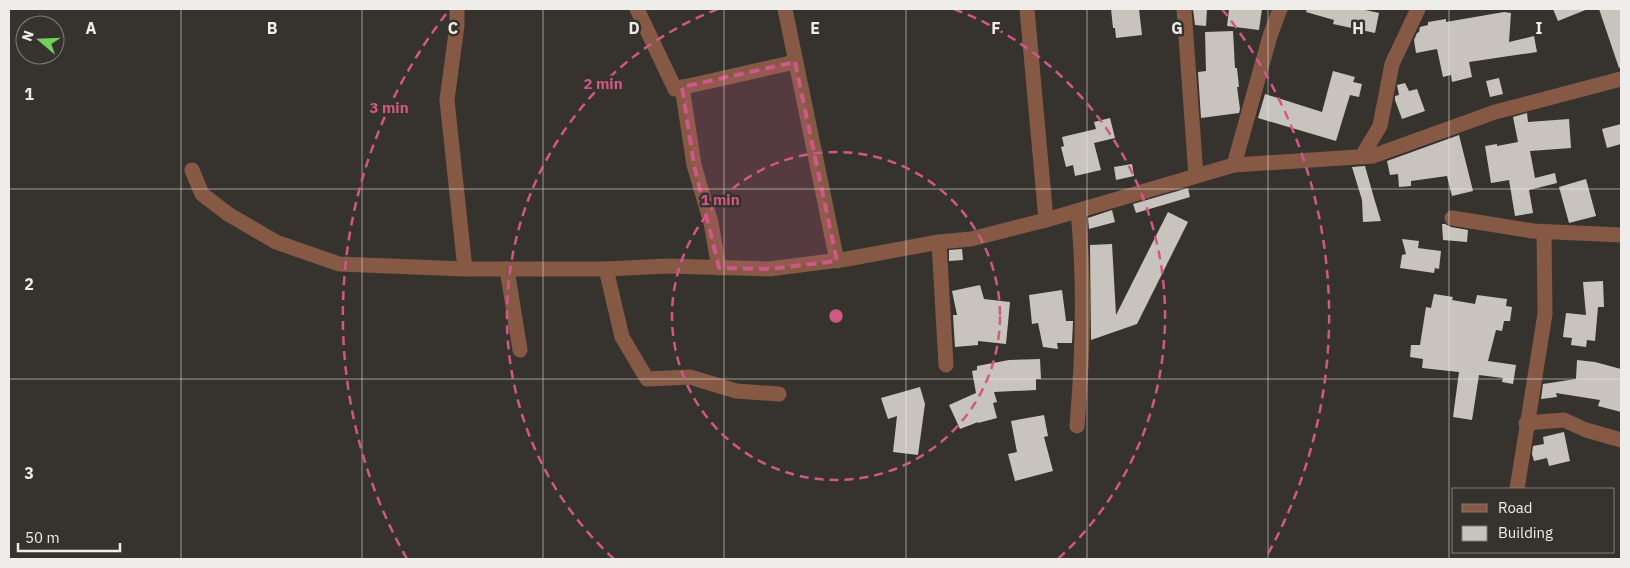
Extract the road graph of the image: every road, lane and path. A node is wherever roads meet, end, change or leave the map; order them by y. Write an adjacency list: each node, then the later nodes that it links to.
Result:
1 (457, 9): 25 (street)
2 (637, 9): 10 (street)
3 (785, 9): 8 (street)
4 (1026, 9): 19 (street)
5 (1184, 9): 16 (street)
6 (1280, 9): 14 (street)
7 (1418, 9): 11 (street)
8 (795, 62): 10 (street); 23 (street)
9 (1621, 79): 12 (street)
10 (682, 87): 24 (street)
11 (1380, 126): 12 (street); 13 (street)
12 (1384, 152): 13 (street)
13 (1362, 156): 14 (street)
14 (1234, 166): 16 (street)
15 (192, 170): 25 (street)
16 (1196, 176): 17 (street)
17 (1078, 211): 19 (street); 32 (street)
18 (1452, 218): 20 (street)
19 (1046, 220): 22 (street)
20 (1544, 232): 21 (street); 31 (street)
21 (1621, 236)
22 (939, 242): 23 (street); 29 (street)
23 (836, 261): 24 (street)
24 (719, 268): 27 (street)
25 (466, 269): 26 (street)
26 (507, 269): 27 (street); 28 (street)
27 (606, 269): 30 (street)
28 (520, 350)
29 (946, 365)
30 (779, 394)
31 (1526, 423): 33 (street); 34 (street)
32 (1077, 426)
33 (1621, 440)
34 (1517, 488)

